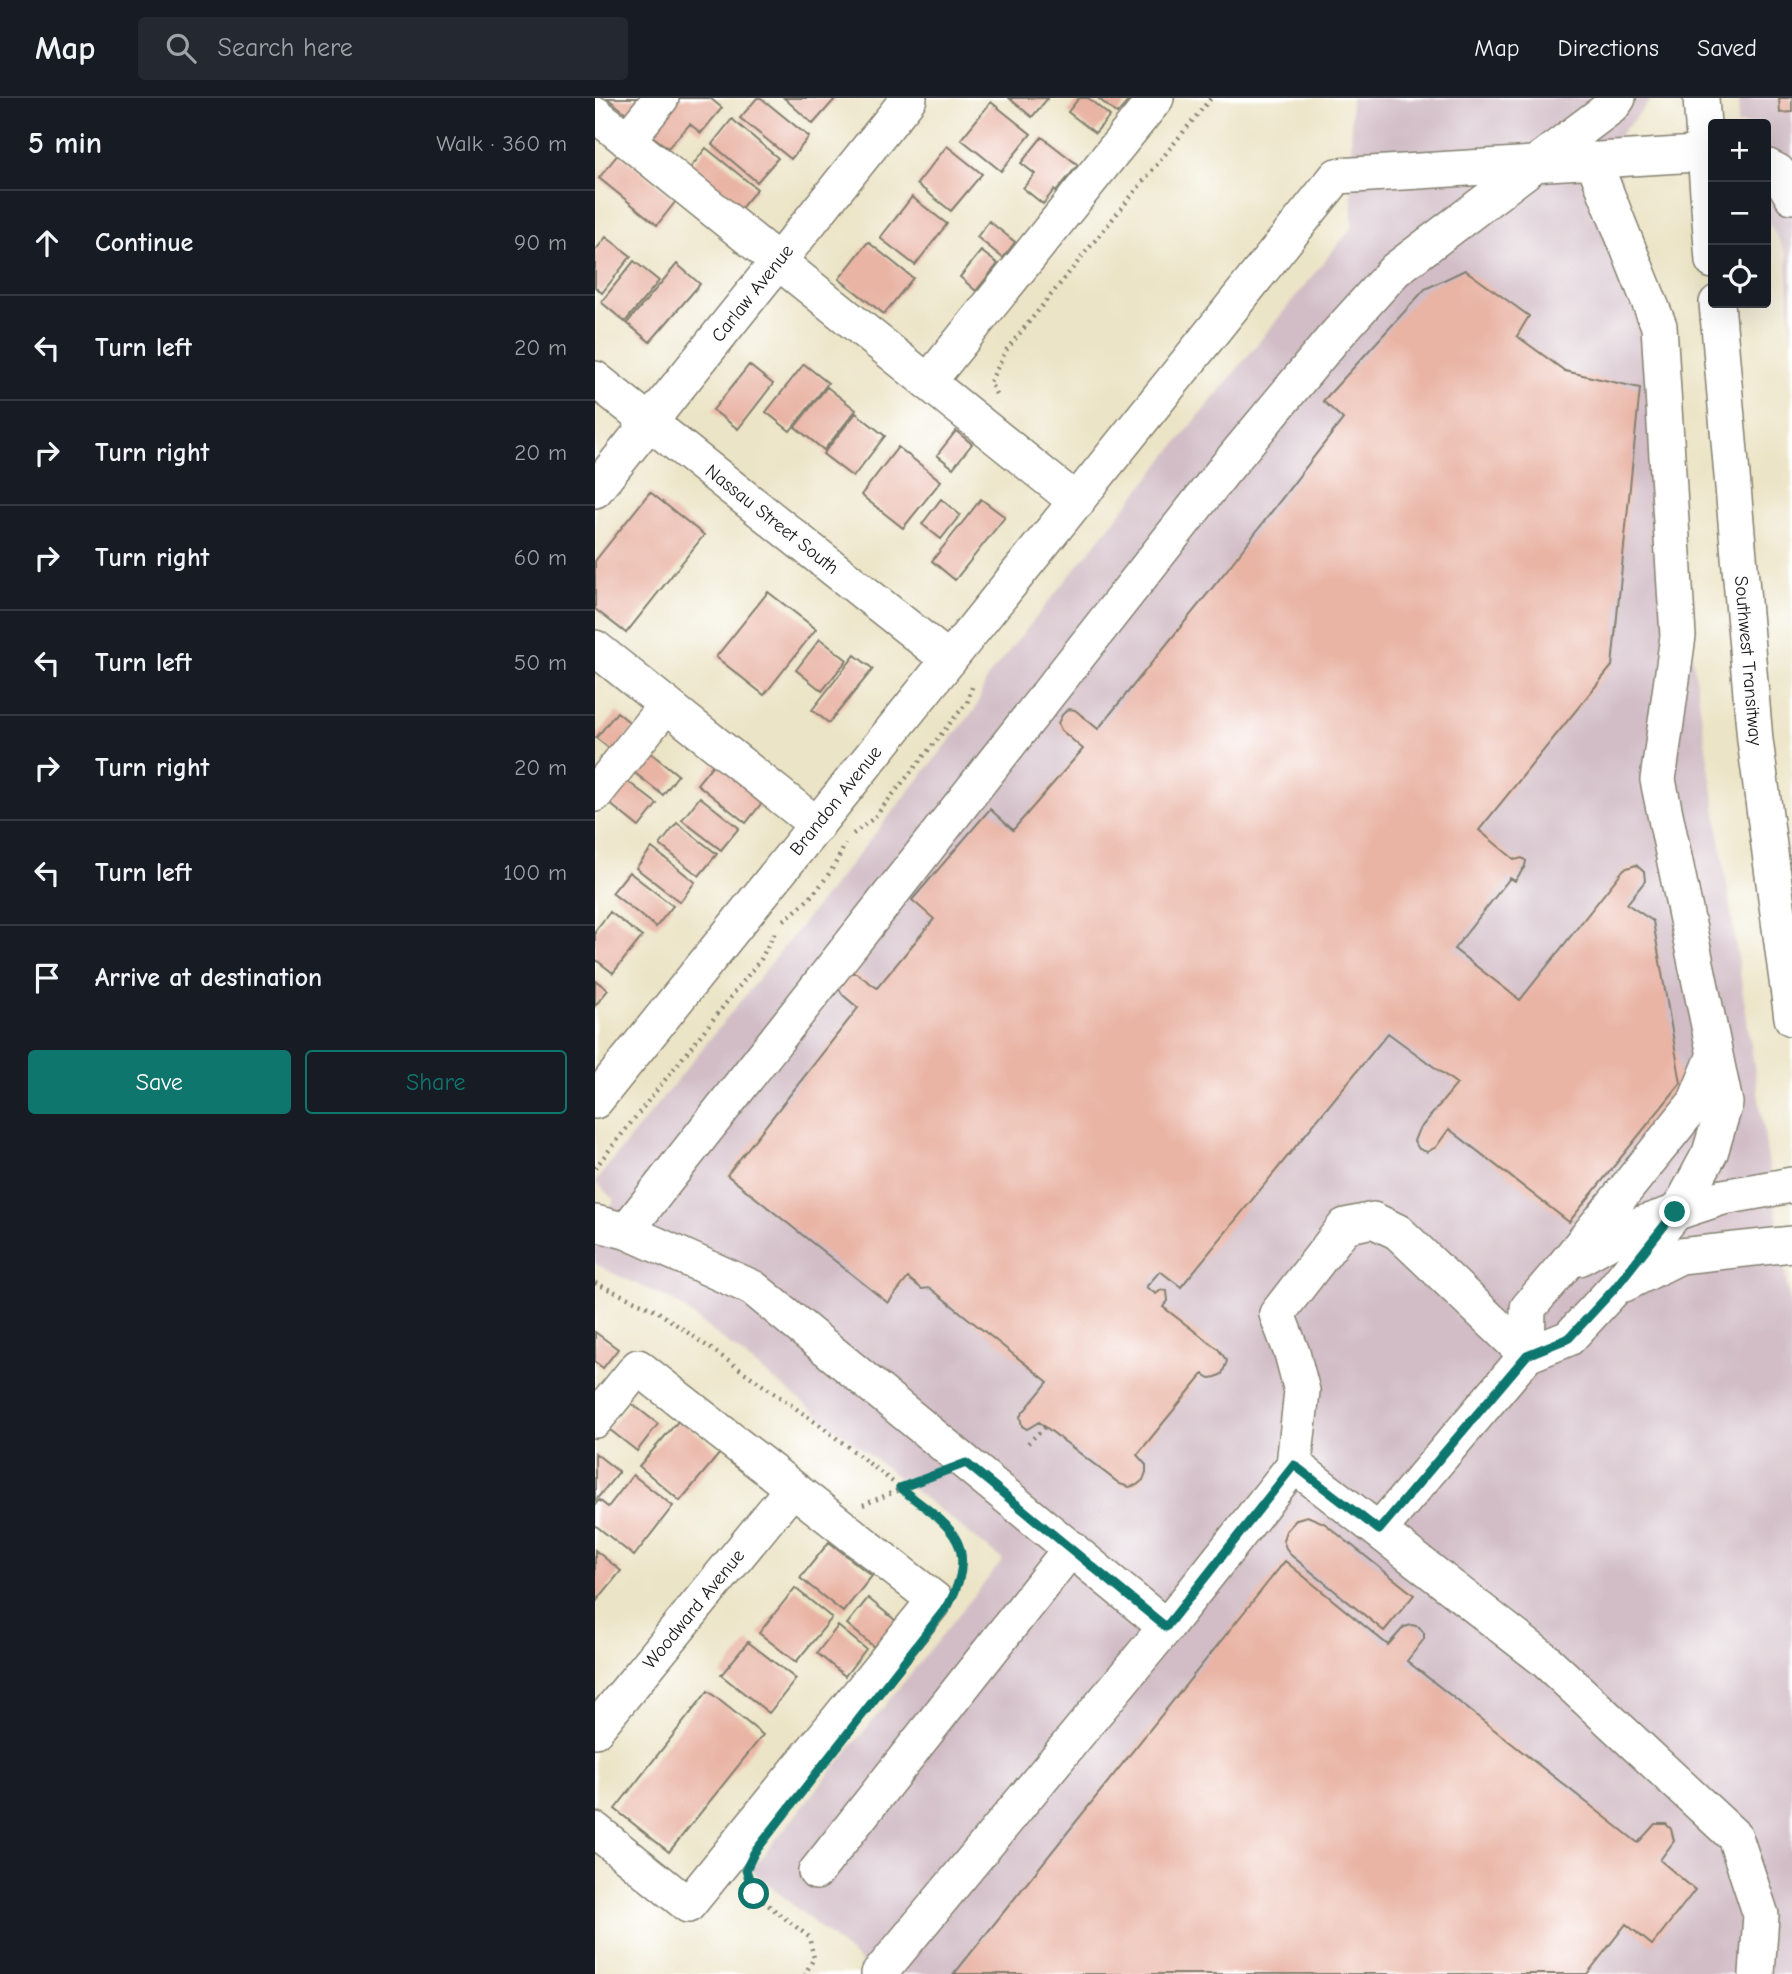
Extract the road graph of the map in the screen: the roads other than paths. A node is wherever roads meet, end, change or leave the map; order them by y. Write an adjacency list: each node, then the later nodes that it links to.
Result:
1 (661, 98): 7 (street)
2 (909, 98): 16 (street, Carlaw Avenue)
3 (1156, 98): 19 (street)
4 (1618, 98): 11 (street)
5 (1701, 98): 8 (street)
6 (595, 114): 7 (street)
7 (627, 140): 16 (street)
8 (1708, 146)
9 (1708, 153): 10 (street, Brandon Avenue)
10 (1593, 160): 11 (street, Brandon Avenue); 29 (street)
11 (1534, 164): 22 (street, Brandon Avenue); 33 (street)
12 (1771, 169): 14 (street)
13 (1710, 182): 15 (street)
14 (1792, 196)
15 (1712, 245)
16 (779, 261): 19 (street); 20 (street, Carlaw Avenue)
17 (1717, 308): 28 (street, Southwest Transitway)
18 (595, 379): 20 (street, Nassau Street South)
19 (928, 382): 22 (street)
20 (650, 423): 21 (street, Carlaw Avenue); 24 (street, Nassau Street South)
21 (595, 490)
22 (1077, 502): 24 (street, Brandon Avenue)
23 (595, 648): 25 (street)
24 (962, 671): 27 (street, Brandon Avenue)
25 (666, 705): 26 (street); 27 (street)
26 (595, 794)
27 (817, 825): 30 (street, Brandon Avenue)
28 (1792, 1018)
29 (1714, 1057): 32 (street); 35 (street)
30 (595, 1101)
31 (1792, 1185): 32 (street)
32 (1675, 1212): 35 (street); 36 (street)
33 (610, 1227): 42 (street)
34 (1792, 1244): 36 (street)
35 (1564, 1266): 37 (street)
36 (1615, 1288): 37 (street)
37 (1527, 1355): 39 (street); 41 (street)
38 (595, 1420): 40 (street)
39 (1294, 1465): 41 (street); 43 (street)
40 (792, 1489): 44 (street, Woodward Avenue); 45 (street)
41 (1379, 1530): 48 (street)
42 (1071, 1548): 43 (street); 46 (street)
43 (1166, 1627): 47 (street)
44 (595, 1730)
45 (595, 1830)
46 (816, 1872)
47 (879, 1974)
48 (1757, 1974)

